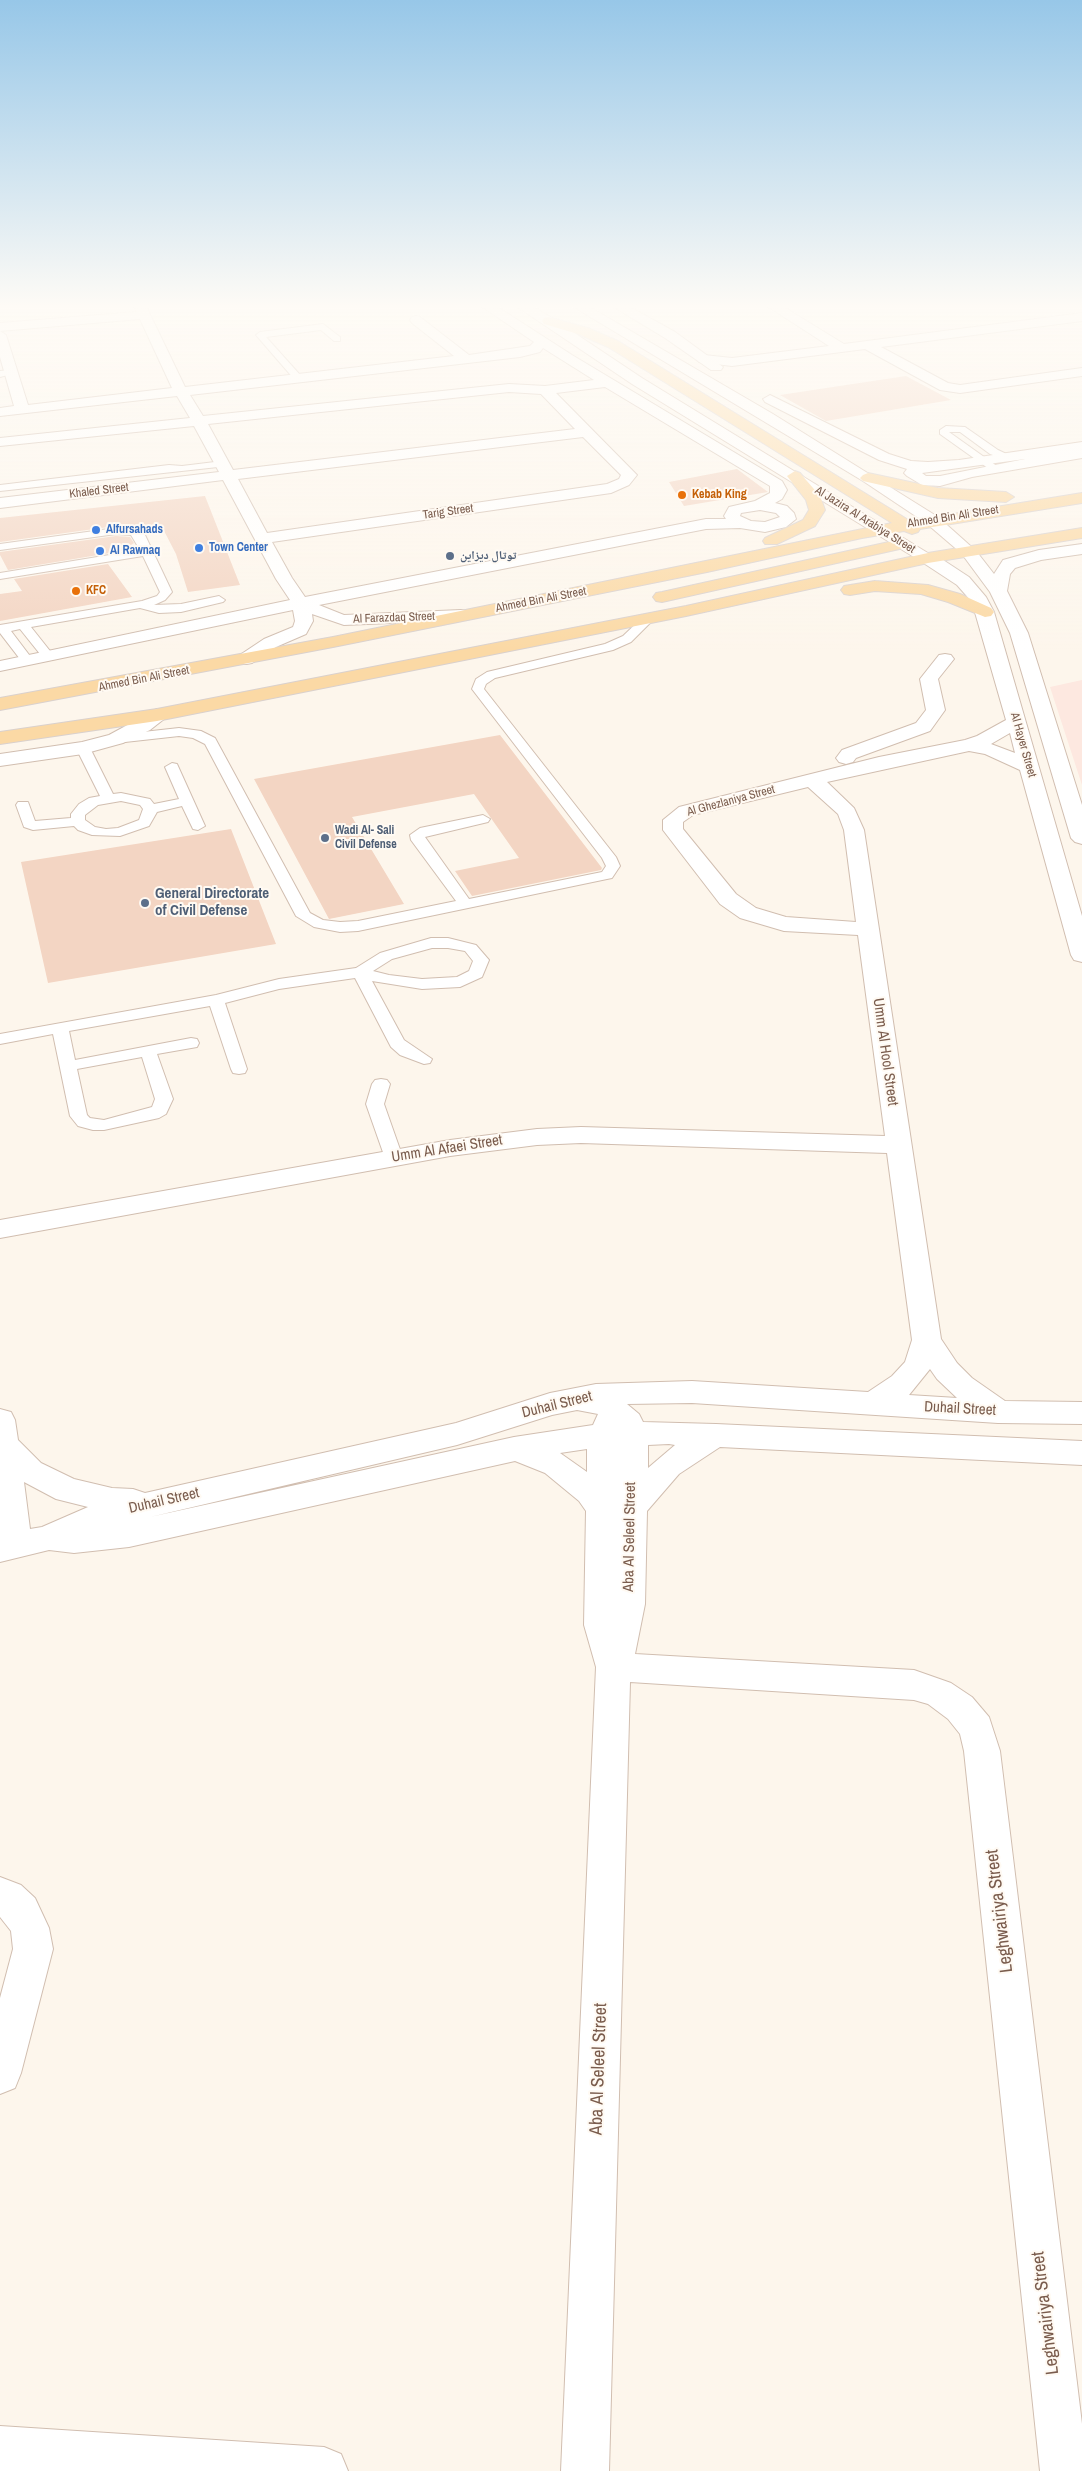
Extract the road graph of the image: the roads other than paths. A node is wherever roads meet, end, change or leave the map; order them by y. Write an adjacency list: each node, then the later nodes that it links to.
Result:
1 (196, 421): 10 (street)
2 (199, 421): 14 (street, Al Farazdaq Street)
3 (575, 421): 9 (street)
4 (673, 421): 23 (street)
5 (705, 421): 17 (street, Al Jazira Al Arabiya Street)
6 (738, 421): 27 (main road)
7 (775, 421): 18 (street)
8 (812, 421): 15 (street)
9 (585, 432): 14 (street, Khaled Street); 30 (street, Tarig Street)
10 (0, 442)
11 (1082, 446): 13 (street)
12 (1082, 454): 15 (street)
13 (1010, 458): 15 (street); 15 (lane)
14 (223, 465): 16 (lane); 22 (street, Khaled Street); 30 (street, Al Farazdaq Street)
15 (990, 465)
16 (168, 468): 19 (lane)
17 (795, 476): 28 (street, Al Jazira Al Arabiya Street); 38 (main road)
18 (868, 478): 20 (main road); 26 (street)
19 (0, 488)
20 (1082, 491)
21 (1082, 498): 26 (main road, Ahmed Bin Ali Street)
22 (0, 503)
23 (760, 505): 25 (street); 25 (street)
24 (1082, 511): 31 (main road)
25 (736, 518): 44 (street)
26 (932, 520): 27 (main road, Ahmed Bin Ali Street); 31 (main road)
27 (906, 525): 28 (main road, Ahmed Bin Ali Street); 31 (main road)
28 (880, 530): 32 (street, Al Jazira Al Arabiya Street); 38 (main road, Ahmed Bin Ali Street)
29 (1082, 533): 35 (main road)
30 (262, 539): 44 (street, Al Farazdaq Street)
31 (938, 539): 32 (main road); 35 (main road); 37 (main road)
32 (902, 544): 37 (street, Al Jazira Al Arabiya Street); 43 (main road)
33 (0, 547): 36 (lane)
34 (1082, 549): 41 (street)
35 (967, 550): 37 (main road); 41 (street, Al Hayer Street)
36 (147, 552): 39 (lane); 45 (lane)
37 (928, 558): 40 (main road); 46 (street, Al Hayer Street)
38 (707, 567): 48 (main road, Ahmed Bin Ali Street)
39 (0, 576)
40 (786, 590): 46 (main road); 49 (main road)
41 (998, 592): 76 (street, Al Hayer Street)
42 (219, 600): 45 (lane)
43 (644, 601)
44 (301, 603): 48 (street, Al Farazdaq Street); 52 (street); 54 (street)
45 (141, 605): 50 (lane)
46 (985, 612): 60 (street, Al Hayer Street)
47 (587, 614): 53 (main road)
48 (461, 615): 54 (main road, Ahmed Bin Ali Street)
49 (648, 619): 53 (main road); 77 (lane)
50 (24, 625): 51 (lane); 52 (lane)
51 (2, 629): 55 (lane)
52 (48, 656): 55 (street)
53 (457, 658): 59 (main road)
54 (246, 659): 58 (main road, Ahmed Bin Ali Street)
55 (27, 660): 57 (street)
56 (945, 660): 68 (street)
57 (0, 666)
58 (0, 704)
59 (157, 715): 61 (main road); 62 (street)
60 (1016, 722): 63 (street, Al Ghezlaniya Street); 67 (street, Al Hayer Street)
61 (0, 738)
62 (116, 739): 64 (street); 77 (lane)
63 (969, 745): 67 (street, Al Ghezlaniya Street); 68 (street, Al Ghezlaniya Street)
64 (83, 748): 65 (street); 69 (lane)
65 (0, 760)
66 (172, 767): 70 (lane)
67 (1029, 767): 79 (street, Al Hayer Street)
68 (822, 777): 78 (street, Umm Al Hool Street); 78 (street, Al Ghezlaniya Street)
69 (108, 798): 72 (lane); 74 (lane)
70 (187, 801): 72 (lane); 75 (lane)
71 (24, 805): 74 (lane)
72 (150, 809): 74 (lane)
73 (483, 819): 77 (lane)
74 (78, 821)
75 (198, 826)
76 (1082, 838)
77 (465, 904)
78 (868, 930): 90 (street, Umm Al Hool Street)
79 (1082, 955)
80 (360, 972): 80 (lane); 81 (lane); 86 (lane)
81 (216, 1000): 82 (lane); 88 (lane)
82 (60, 1027): 83 (lane); 87 (lane)
83 (0, 1039)
84 (191, 1043): 85 (lane)
85 (148, 1051): 87 (lane); 87 (lane)
86 (424, 1059)
87 (68, 1066)
88 (239, 1069)
89 (381, 1084): 91 (lane)
90 (899, 1145): 91 (street, Umm Al Afaei Street); 93 (street, Umm Al Hool Street)
91 (394, 1158): 92 (street, Umm Al Afaei Street)
92 (0, 1229)
93 (928, 1340): 96 (street, Umm Al Hool Street); 97 (street, Umm Al Hool Street)
94 (644, 1392): 95 (street, Duhail Street); 96 (street, Duhail Street); 99 (street)
95 (578, 1399): 99 (street); 104 (street, Duhail Street)
96 (870, 1405): 97 (street, Duhail Street)
97 (998, 1412): 98 (street, Duhail Street)
98 (1082, 1413)
99 (618, 1426): 101 (street, Duhail Street); 102 (street, Duhail Street); 105 (street, Aba Al Seleel Street)
100 (2, 1432): 104 (street); 107 (street)
101 (716, 1435): 103 (street, Duhail Street); 105 (street)
102 (514, 1449): 105 (street); 106 (street, Duhail Street)
103 (1082, 1452)
104 (157, 1503): 106 (street, Duhail Street)
105 (616, 1508): 108 (street, Aba Al Seleel Street)
106 (48, 1538): 107 (street, Duhail Street)
107 (8, 1547)
108 (613, 1667): 113 (street, Aba Al Seleel Street); 114 (street, Leghwairiya Street)
109 (0, 1895): 110 (street)
110 (0, 2073)
111 (0, 2450): 112 (street)
112 (324, 2471)
113 (585, 2471)
114 (1064, 2471)

